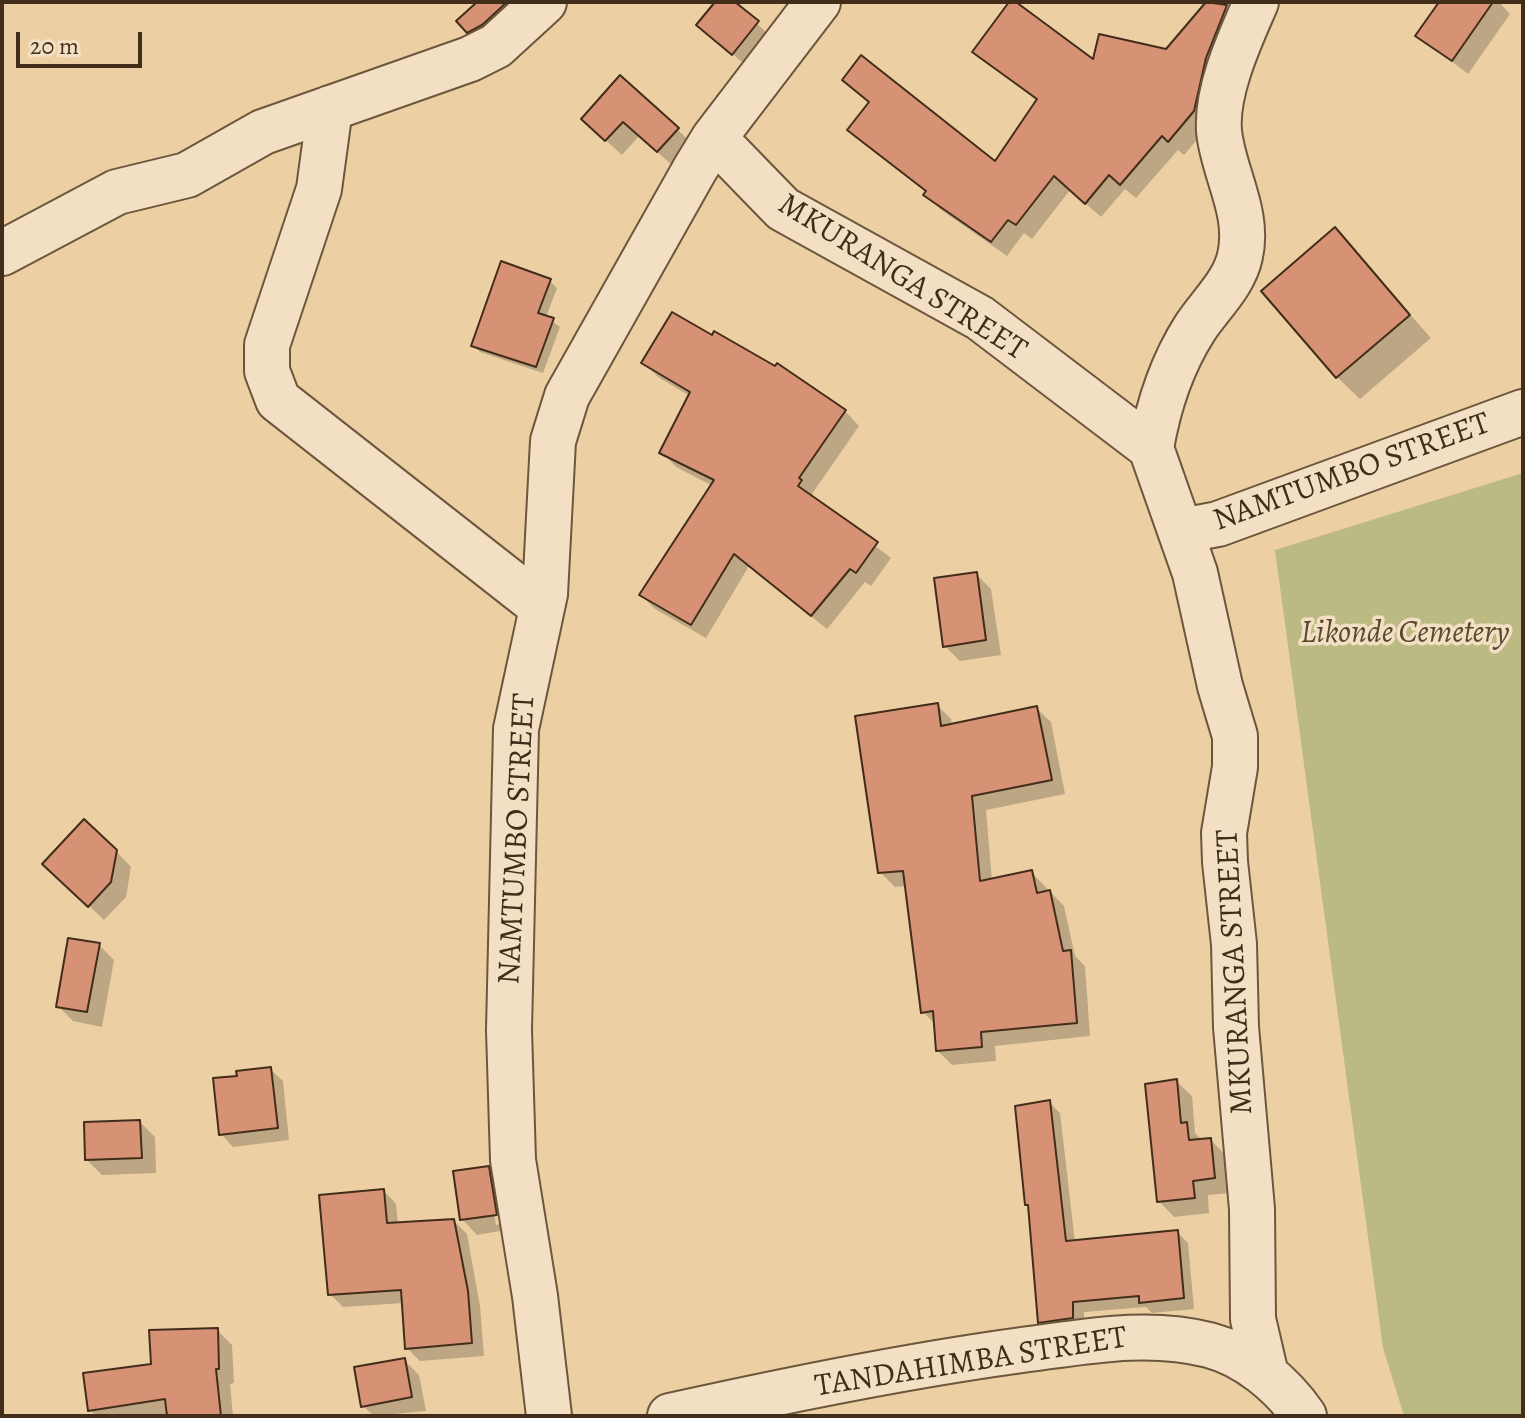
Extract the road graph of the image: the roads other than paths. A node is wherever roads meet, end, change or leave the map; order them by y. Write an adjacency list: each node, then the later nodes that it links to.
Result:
1 (544, 2): 4 (street)
2 (818, 2): 5 (street, NAMTUMBO STREET)
3 (1256, 2): 8 (street)
4 (330, 108): 6 (street); 10 (street)
5 (714, 138): 8 (street, MKURANGA STREET); 10 (street, NAMTUMBO STREET)
6 (2, 253)
7 (1523, 412): 9 (street, NAMTUMBO STREET)
8 (1151, 448): 9 (street, MKURANGA STREET)
9 (1181, 531): 11 (street, MKURANGA STREET)
10 (542, 607): 12 (street, NAMTUMBO STREET)
11 (1266, 1375): 13 (street, TANDAHIMBA STREET); 14 (street)
12 (549, 1416)
13 (670, 1416)
14 (1304, 1416)

